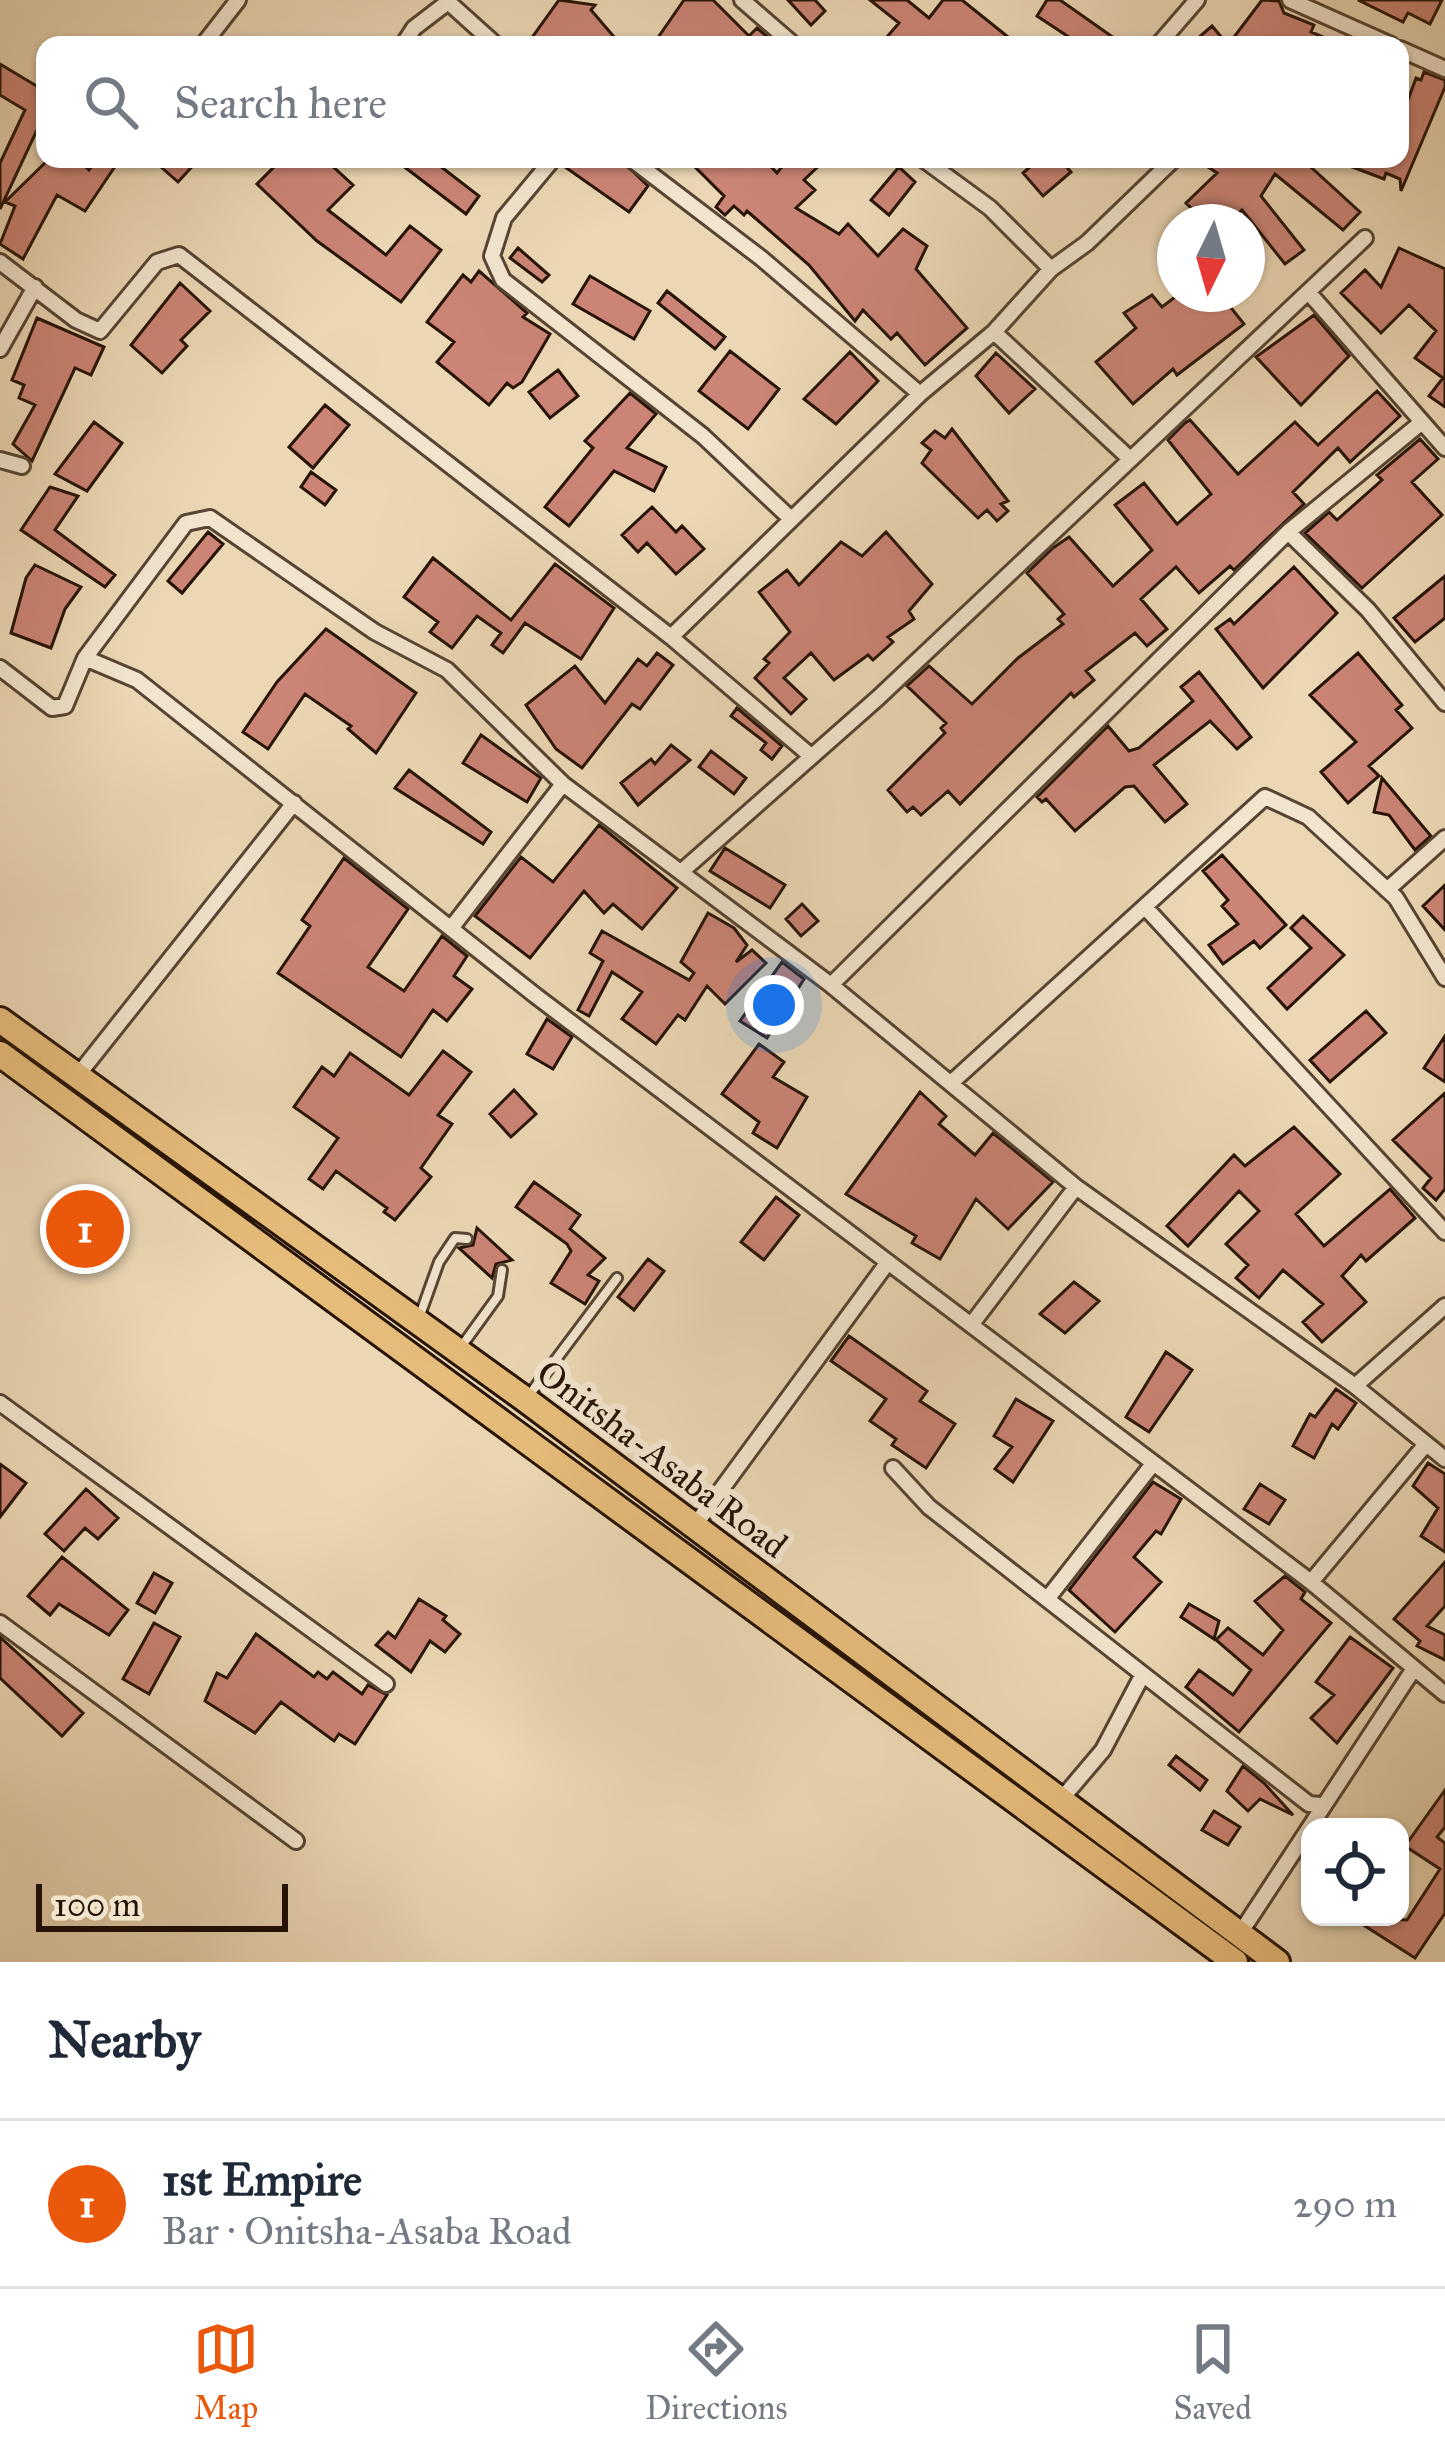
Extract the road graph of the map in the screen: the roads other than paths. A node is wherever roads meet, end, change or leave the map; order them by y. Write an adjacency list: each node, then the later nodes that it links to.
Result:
1 (238, 0): 6 (street)
2 (742, 0): 9 (street)
3 (1197, 0): 10 (street)
4 (1290, 0): 11 (street)
5 (447, 1): 7 (street); 8 (street)
6 (210, 36)
7 (409, 36)
8 (486, 36)
9 (784, 36)
10 (1166, 36)
11 (1371, 36)
12 (1409, 53): 13 (street)
13 (1445, 69)
14 (546, 168): 31 (street)
15 (643, 168): 25 (street)
16 (935, 168): 20 (street)
17 (1165, 168): 20 (street)
18 (1365, 238): 22 (street)
19 (0, 262): 21 (street)
20 (1051, 268): 23 (street)
21 (34, 286): 24 (street); 33 (street)
22 (1310, 294): 26 (street); 28 (street)
23 (994, 332): 25 (street); 28 (street)
24 (0, 349)
25 (920, 394): 31 (street)
26 (1422, 422): 27 (street); 32 (street)
27 (1445, 448)
28 (1130, 459): 37 (street)
29 (0, 460): 30 (street)
30 (22, 466)
31 (791, 519): 33 (street)
32 (1288, 532): 36 (street); 46 (street)
33 (671, 637): 37 (street)
34 (85, 658): 35 (street); 38 (street); 39 (street)
35 (0, 668)
36 (1445, 703)
37 (811, 756): 41 (street)
38 (563, 784): 41 (street); 44 (street)
39 (294, 803): 44 (street); 49 (street)
40 (1445, 838): 42 (street)
41 (681, 872): 46 (street)
42 (1387, 890): 43 (street); 45 (street)
43 (1145, 907): 50 (street); 52 (street)
44 (452, 927): 54 (street)
45 (1445, 978)
46 (831, 985): 50 (street)
47 (0, 1020): 49 (highway, Onitsha-Asaba Road)
48 (0, 1054): 59 (highway)
49 (79, 1076): 57 (highway, Onitsha-Asaba Road)
50 (951, 1083): 51 (street)
51 (1076, 1187): 61 (street); 63 (street)
52 (1445, 1232)
53 (467, 1239): 60 (lane)
54 (888, 1262): 61 (street); 70 (street)
55 (502, 1270): 62 (lane)
56 (617, 1278): 64 (lane)
57 (379, 1294): 59 (highway); 60 (highway, Onitsha-Asaba Road)
58 (1445, 1306): 63 (street)
59 (367, 1323): 82 (highway)
60 (417, 1324): 62 (highway, Onitsha-Asaba Road)
61 (971, 1325): 68 (street)
62 (457, 1353): 64 (highway, Onitsha-Asaba Road)
63 (1355, 1386): 66 (street)
64 (526, 1400): 70 (highway, Onitsha-Asaba Road)
65 (0, 1403): 76 (street)
66 (1426, 1444): 67 (street); 71 (street)
67 (1445, 1459)
68 (1153, 1465): 71 (street); 72 (street)
69 (893, 1468): 72 (street)
70 (693, 1528): 78 (highway, Onitsha-Asaba Road)
71 (1311, 1582): 74 (street)
72 (1048, 1598): 75 (street)
73 (0, 1623): 80 (street)
74 (1413, 1670): 77 (street); 79 (street)
75 (1143, 1674): 78 (street); 79 (street)
76 (386, 1684)
77 (1445, 1694)
78 (1059, 1802): 81 (highway, Onitsha-Asaba Road)
79 (1321, 1805): 81 (street)
80 (296, 1841)
81 (1239, 1935): 83 (highway, Onitsha-Asaba Road)
82 (1235, 1962)
83 (1277, 1962)

